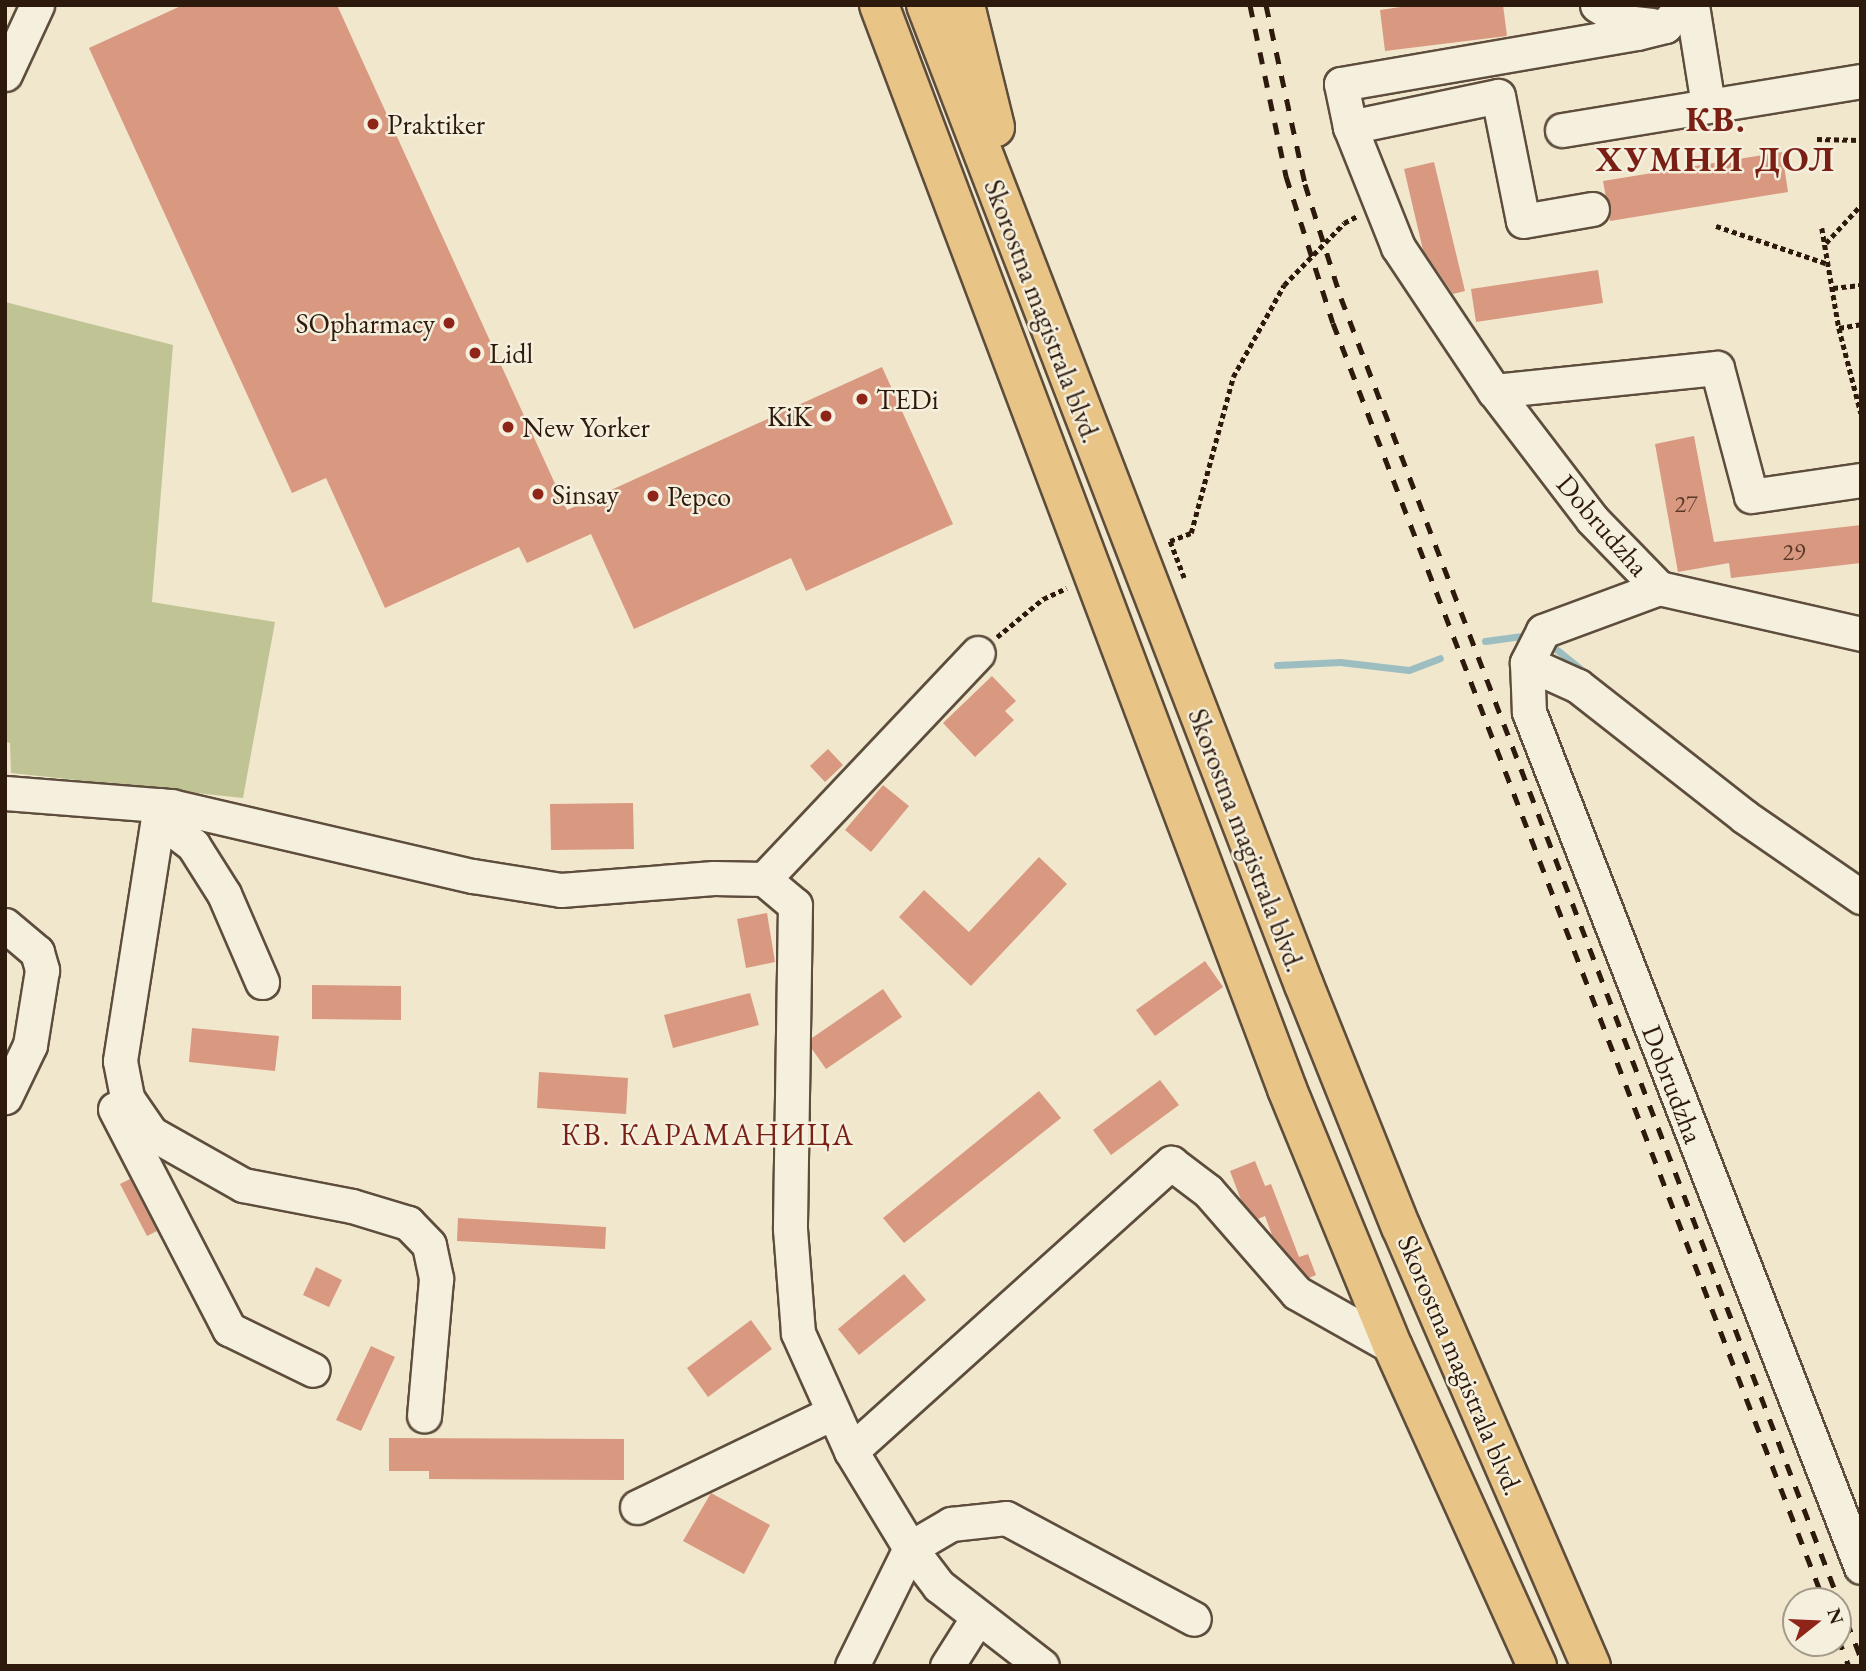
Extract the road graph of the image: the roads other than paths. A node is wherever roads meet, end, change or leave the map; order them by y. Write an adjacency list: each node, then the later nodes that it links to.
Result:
1 (37, 5): 9 (street)
2 (856, 5): 11 (highway)
3 (879, 5): 11 (highway, Skorostna magistrala blvd.)
4 (926, 5): 16 (highway, Skorostna magistrala blvd.)
5 (965, 5): 16 (highway)
6 (1597, 5): 8 (street)
7 (1692, 5): 12 (street)
8 (1674, 15): 13 (street, Dobrudzha)
9 (5, 74)
10 (1861, 81): 12 (street)
11 (917, 103): 31 (highway, Skorostna magistrala blvd.)
12 (1708, 105): 14 (street)
13 (1350, 127): 15 (street); 17 (street, Dobrudzha)
14 (1562, 131)
15 (1592, 209)
16 (1033, 289): 45 (highway, Skorostna magistrala blvd.)
17 (1494, 391): 18 (street); 19 (street, Dobrudzha)
18 (1861, 480)
19 (1659, 588): 20 (street); 21 (street, Dobrudzha)
20 (1861, 634)
21 (1534, 646): 26 (street); 38 (street, Dobrudzha)
22 (978, 653): 25 (street)
23 (5, 793): 24 (street)
24 (160, 812): 25 (street); 28 (street); 29 (street)
25 (764, 879): 33 (street)
26 (1861, 897)
27 (5, 925): 30 (street)
28 (262, 982)
29 (120, 1061): 32 (street); 34 (street)
30 (5, 1097)
31 (1393, 1347): 35 (street); 44 (highway, Skorostna magistrala blvd.)
32 (313, 1370)
33 (832, 1413): 35 (street); 36 (street)
34 (424, 1416)
35 (851, 1451): 37 (street)
36 (637, 1507)
37 (910, 1548): 39 (street); 40 (street); 41 (street)
38 (1861, 1567)
39 (978, 1617): 42 (street); 43 (street)
40 (1194, 1619)
41 (852, 1666)
42 (947, 1666)
43 (1042, 1666)
44 (1537, 1666)
45 (1591, 1666)

